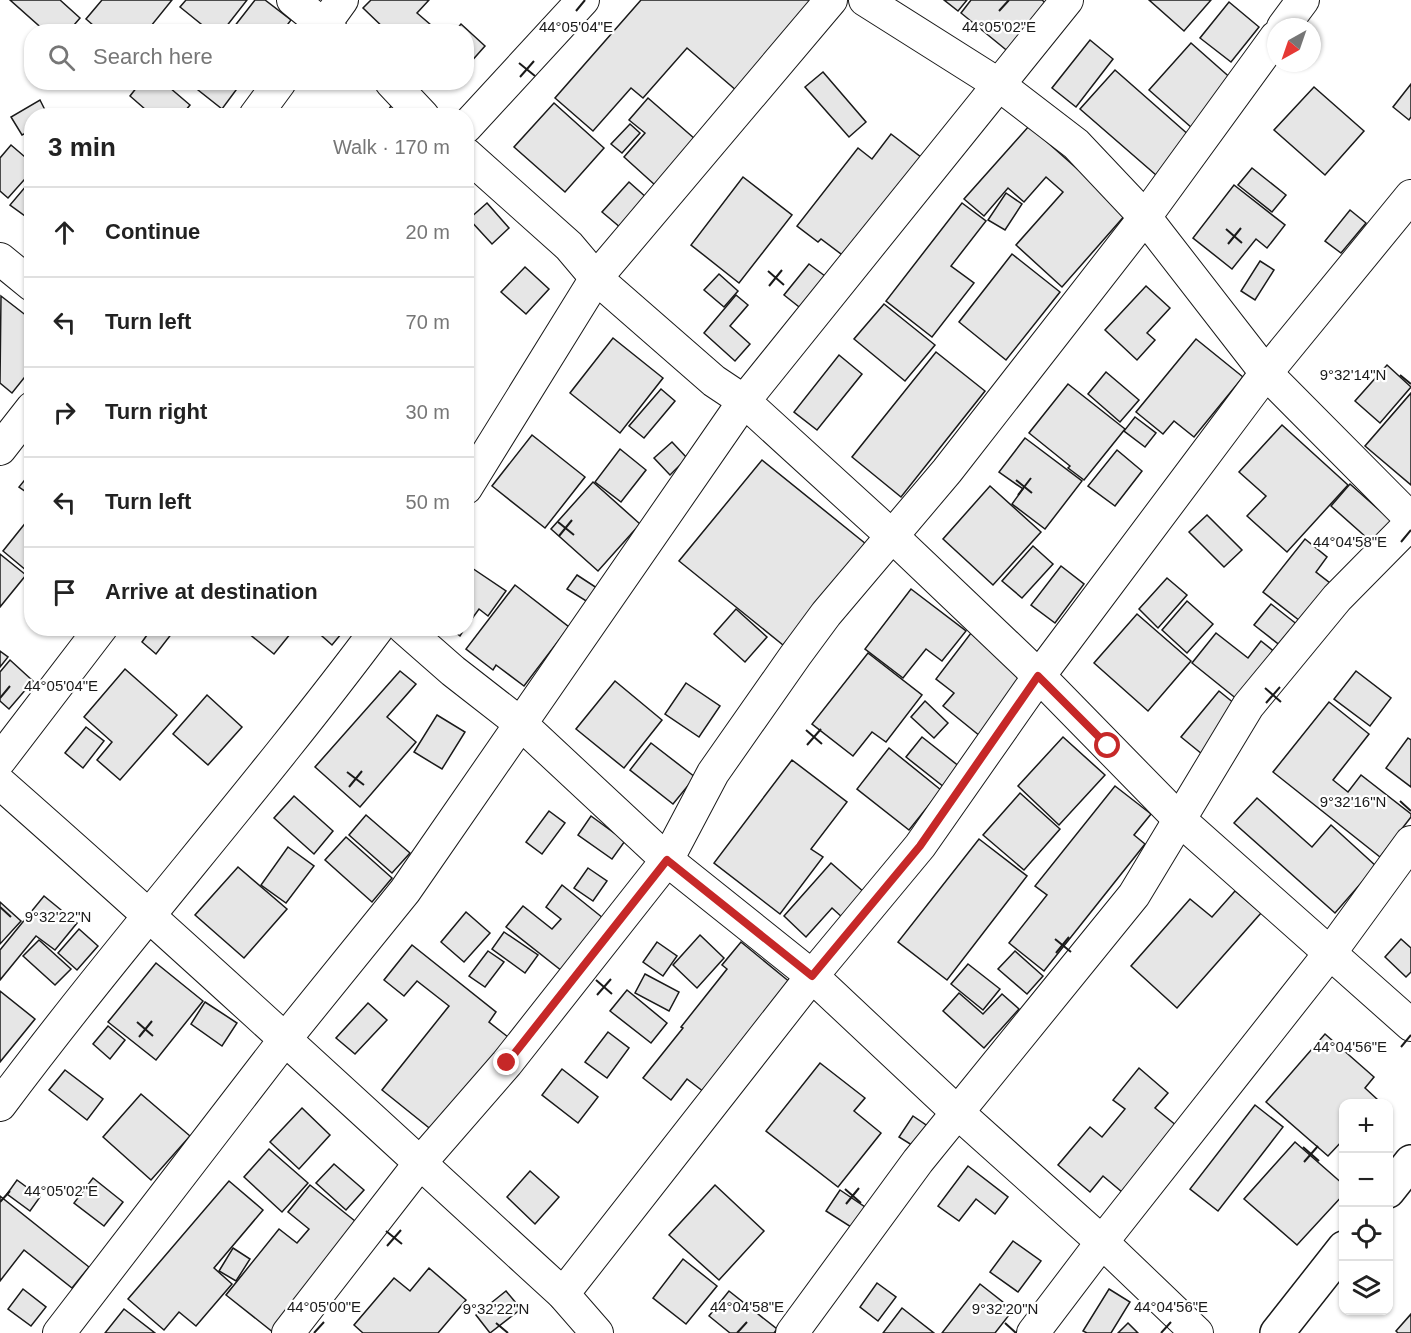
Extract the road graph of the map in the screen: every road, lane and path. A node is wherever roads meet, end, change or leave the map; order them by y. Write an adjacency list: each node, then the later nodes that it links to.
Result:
1 (293, 0): 9 (street)
2 (342, 0): 10 (street)
3 (583, 0): 17 (street)
4 (831, 0): 23 (street)
5 (865, 0): 12 (street)
6 (1067, 0): 12 (street)
7 (1303, 0): 8 (street)
8 (1290, 18)
9 (319, 24)
10 (328, 24)
11 (1267, 49): 20 (street)
12 (998, 84): 20 (street); 25 (street)
13 (274, 90): 15 (street)
14 (399, 90): 16 (street)
15 (261, 108)
16 (415, 108)
17 (474, 118)
18 (474, 161): 23 (street)
19 (1411, 196): 24 (street)
20 (1145, 217): 24 (street); 30 (street)
21 (0, 259): 22 (street)
22 (24, 278)
23 (596, 278): 25 (street); 28 (street)
24 (1266, 374): 29 (street); 34 (street)
25 (744, 401): 30 (street); 35 (street)
26 (24, 418): 27 (street)
27 (0, 449)
28 (474, 475)
29 (1411, 521): 38 (street)
30 (892, 536): 34 (street); 40 (street)
31 (95, 636): 36 (street)
32 (372, 636): 41 (street)
33 (413, 636): 35 (street)
34 (1038, 676): 38 (street); 43 (street)
35 (520, 724): 40 (street); 45 (street)
36 (0, 760)
37 (0, 783): 41 (street)
38 (1180, 820): 42 (street); 47 (street)
39 (1411, 842): 42 (street)
40 (667, 860): 43 (street); 49 (street)
41 (150, 915): 45 (street); 46 (street)
42 (1330, 953): 44 (street); 51 (street)
43 (812, 976): 47 (street); 53 (street)
44 (1411, 1025)
45 (286, 1038): 49 (street); 54 (street)
46 (0, 1105)
47 (957, 1112): 51 (street); 57 (street)
48 (1411, 1162): 50 (street)
49 (420, 1163): 53 (street); 55 (street)
50 (1393, 1186)
51 (1102, 1242): 58 (street); 59 (street)
52 (1339, 1254): 60 (street)
53 (563, 1294): 56 (street)
54 (59, 1333)
55 (288, 1333)
56 (597, 1333)
57 (792, 1333)
58 (1033, 1333)
59 (1197, 1333)
60 (1277, 1333)

